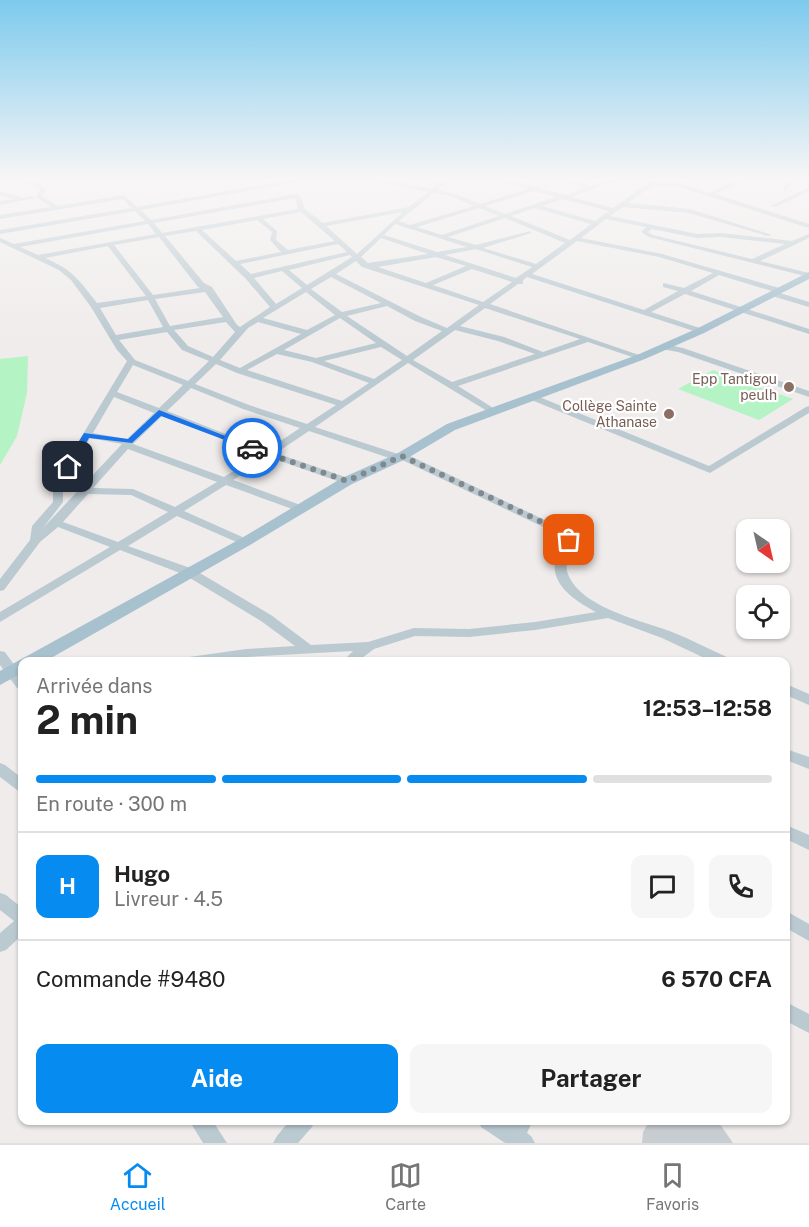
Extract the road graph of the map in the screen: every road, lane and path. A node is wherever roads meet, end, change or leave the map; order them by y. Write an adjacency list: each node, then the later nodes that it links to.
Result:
1 (92, 231): 16 (street)
2 (158, 231): 17 (street)
3 (176, 231): 17 (street)
4 (201, 231): 33 (street)
5 (274, 231): 28 (street)
6 (328, 231): 23 (street)
7 (385, 231): 18 (street)
8 (427, 231): 19 (street)
9 (458, 231): 19 (street)
10 (547, 231): 22 (street)
11 (587, 231): 22 (street)
12 (645, 231): 32 (street)
13 (673, 231): 25 (street)
14 (754, 231): 25 (street)
15 (529, 232): 27 (street)
16 (76, 234): 26 (street)
17 (160, 234): 24 (street); 45 (street)
18 (381, 236): 29 (street); 30 (street)
19 (444, 236): 27 (street)
20 (809, 236): 25 (street)
21 (0, 240): 26 (street)
22 (574, 241): 36 (street); 38 (street)
23 (339, 242): 28 (street); 30 (street)
24 (109, 243): 31 (street); 49 (street)
25 (790, 243): 32 (street)
26 (13, 246): 31 (street)
27 (478, 247): 29 (street); 36 (street)
28 (287, 253): 33 (street)
29 (438, 255): 34 (street); 35 (street)
30 (354, 256): 34 (street); 37 (street); 39 (street)
31 (36, 258): 52 (street)
32 (753, 261): 40 (street)
33 (235, 263): 41 (street)
34 (370, 267): 44 (street)
35 (470, 267): 42 (street); 44 (street)
36 (539, 267): 42 (street)
37 (284, 269): 41 (street); 46 (street)
38 (718, 273): 47 (street); 48 (street)
39 (333, 275): 46 (street); 50 (street)
40 (809, 275): 48 (main road)
41 (249, 277): 54 (street)
42 (524, 279): 53 (street); 56 (street)
43 (666, 285): 47 (street)
44 (424, 286): 53 (street)
45 (209, 289): 49 (street); 59 (street)
46 (307, 290): 54 (street); 57 (street)
47 (686, 292): 55 (street); 56 (street)
48 (777, 292): 51 (street); 55 (main road)
49 (151, 298): 52 (street); 62 (street)
50 (390, 303): 57 (street); 63 (street)
51 (809, 305)
52 (95, 306): 68 (street)
53 (486, 306): 63 (street); 69 (street)
54 (275, 308): 58 (street)
55 (744, 309): 61 (street); 64 (main road)
56 (646, 312): 64 (street)
57 (340, 315): 67 (street); 70 (street)
58 (257, 319): 65 (street); 67 (street)
59 (227, 320): 62 (street); 65 (street)
60 (809, 322): 61 (street)
61 (798, 328): 66 (street)
62 (168, 329): 68 (street); 75 (street)
63 (452, 329): 73 (street); 77 (street)
64 (700, 331): 71 (main road)
65 (240, 332): 75 (street)
66 (809, 332)
67 (307, 333): 72 (street)
68 (115, 338): 78 (street)
69 (586, 340): 73 (street); 74 (street)
70 (382, 344): 76 (street); 77 (street)
71 (664, 347): 74 (main road); 84 (street)
72 (277, 351): 76 (street); 79 (street)
73 (544, 355): 82 (street)
74 (641, 357): 85 (main road)
75 (215, 360): 79 (street); 81 (street)
76 (315, 360): 80 (street)
77 (407, 360): 80 (street); 82 (street)
78 (131, 361): 81 (street); 83 (street)
79 (240, 371): 86 (street)
80 (375, 382): 86 (street)
81 (188, 385): 89 (street); 90 (street)
82 (451, 385): 88 (street)
83 (112, 393): 89 (street); 91 (street)
84 (809, 394)
85 (532, 397): 87 (street); 88 (main road)
86 (343, 404): 90 (street)
87 (809, 409)
88 (492, 411): 94 (main road)
89 (159, 413): 92 (street); 93 (street)
90 (306, 428): 93 (street); 94 (street)
91 (87, 435): 92 (street); 101 (street)
92 (128, 443): 95 (street); 97 (street)
93 (268, 453): 95 (street); 96 (street)
94 (399, 457): 96 (main road); 106 (street)
95 (222, 481): 98 (street); 99 (street)
96 (347, 481): 98 (main road)
97 (84, 491): 99 (street); 100 (street)
98 (299, 508): 102 (main road)
99 (178, 510): 102 (street); 103 (street)
100 (56, 523): 101 (street); 103 (street)
101 (36, 540): 105 (street)
102 (245, 542): 104 (main road)
103 (117, 547): 104 (street); 107 (street)
104 (189, 572): 109 (street); 111 (main road)
105 (0, 587)
106 (607, 614): 108 (street); 114 (street)
107 (0, 618)
108 (369, 646): 109 (street); 113 (street)
109 (308, 649): 112 (street)
110 (0, 655): 115 (street)
111 (39, 657)
112 (230, 657)
113 (355, 657)
114 (715, 657)
115 (15, 675)
116 (790, 691): 117 (street)
117 (809, 700)
118 (790, 756): 119 (street)
119 (809, 763)
120 (0, 769): 121 (street)
121 (18, 783)
122 (790, 833): 123 (street)
123 (809, 843)
124 (0, 900): 125 (street)
125 (18, 915)
126 (790, 921): 128 (street)
127 (18, 928): 129 (street)
128 (809, 933)
129 (0, 944)
130 (790, 1013): 131 (street)
131 (809, 1024)
132 (203, 1125): 136 (street)
133 (300, 1125): 137 (street)
134 (500, 1125): 135 (street)
135 (520, 1133)
136 (216, 1143)
137 (284, 1143)

